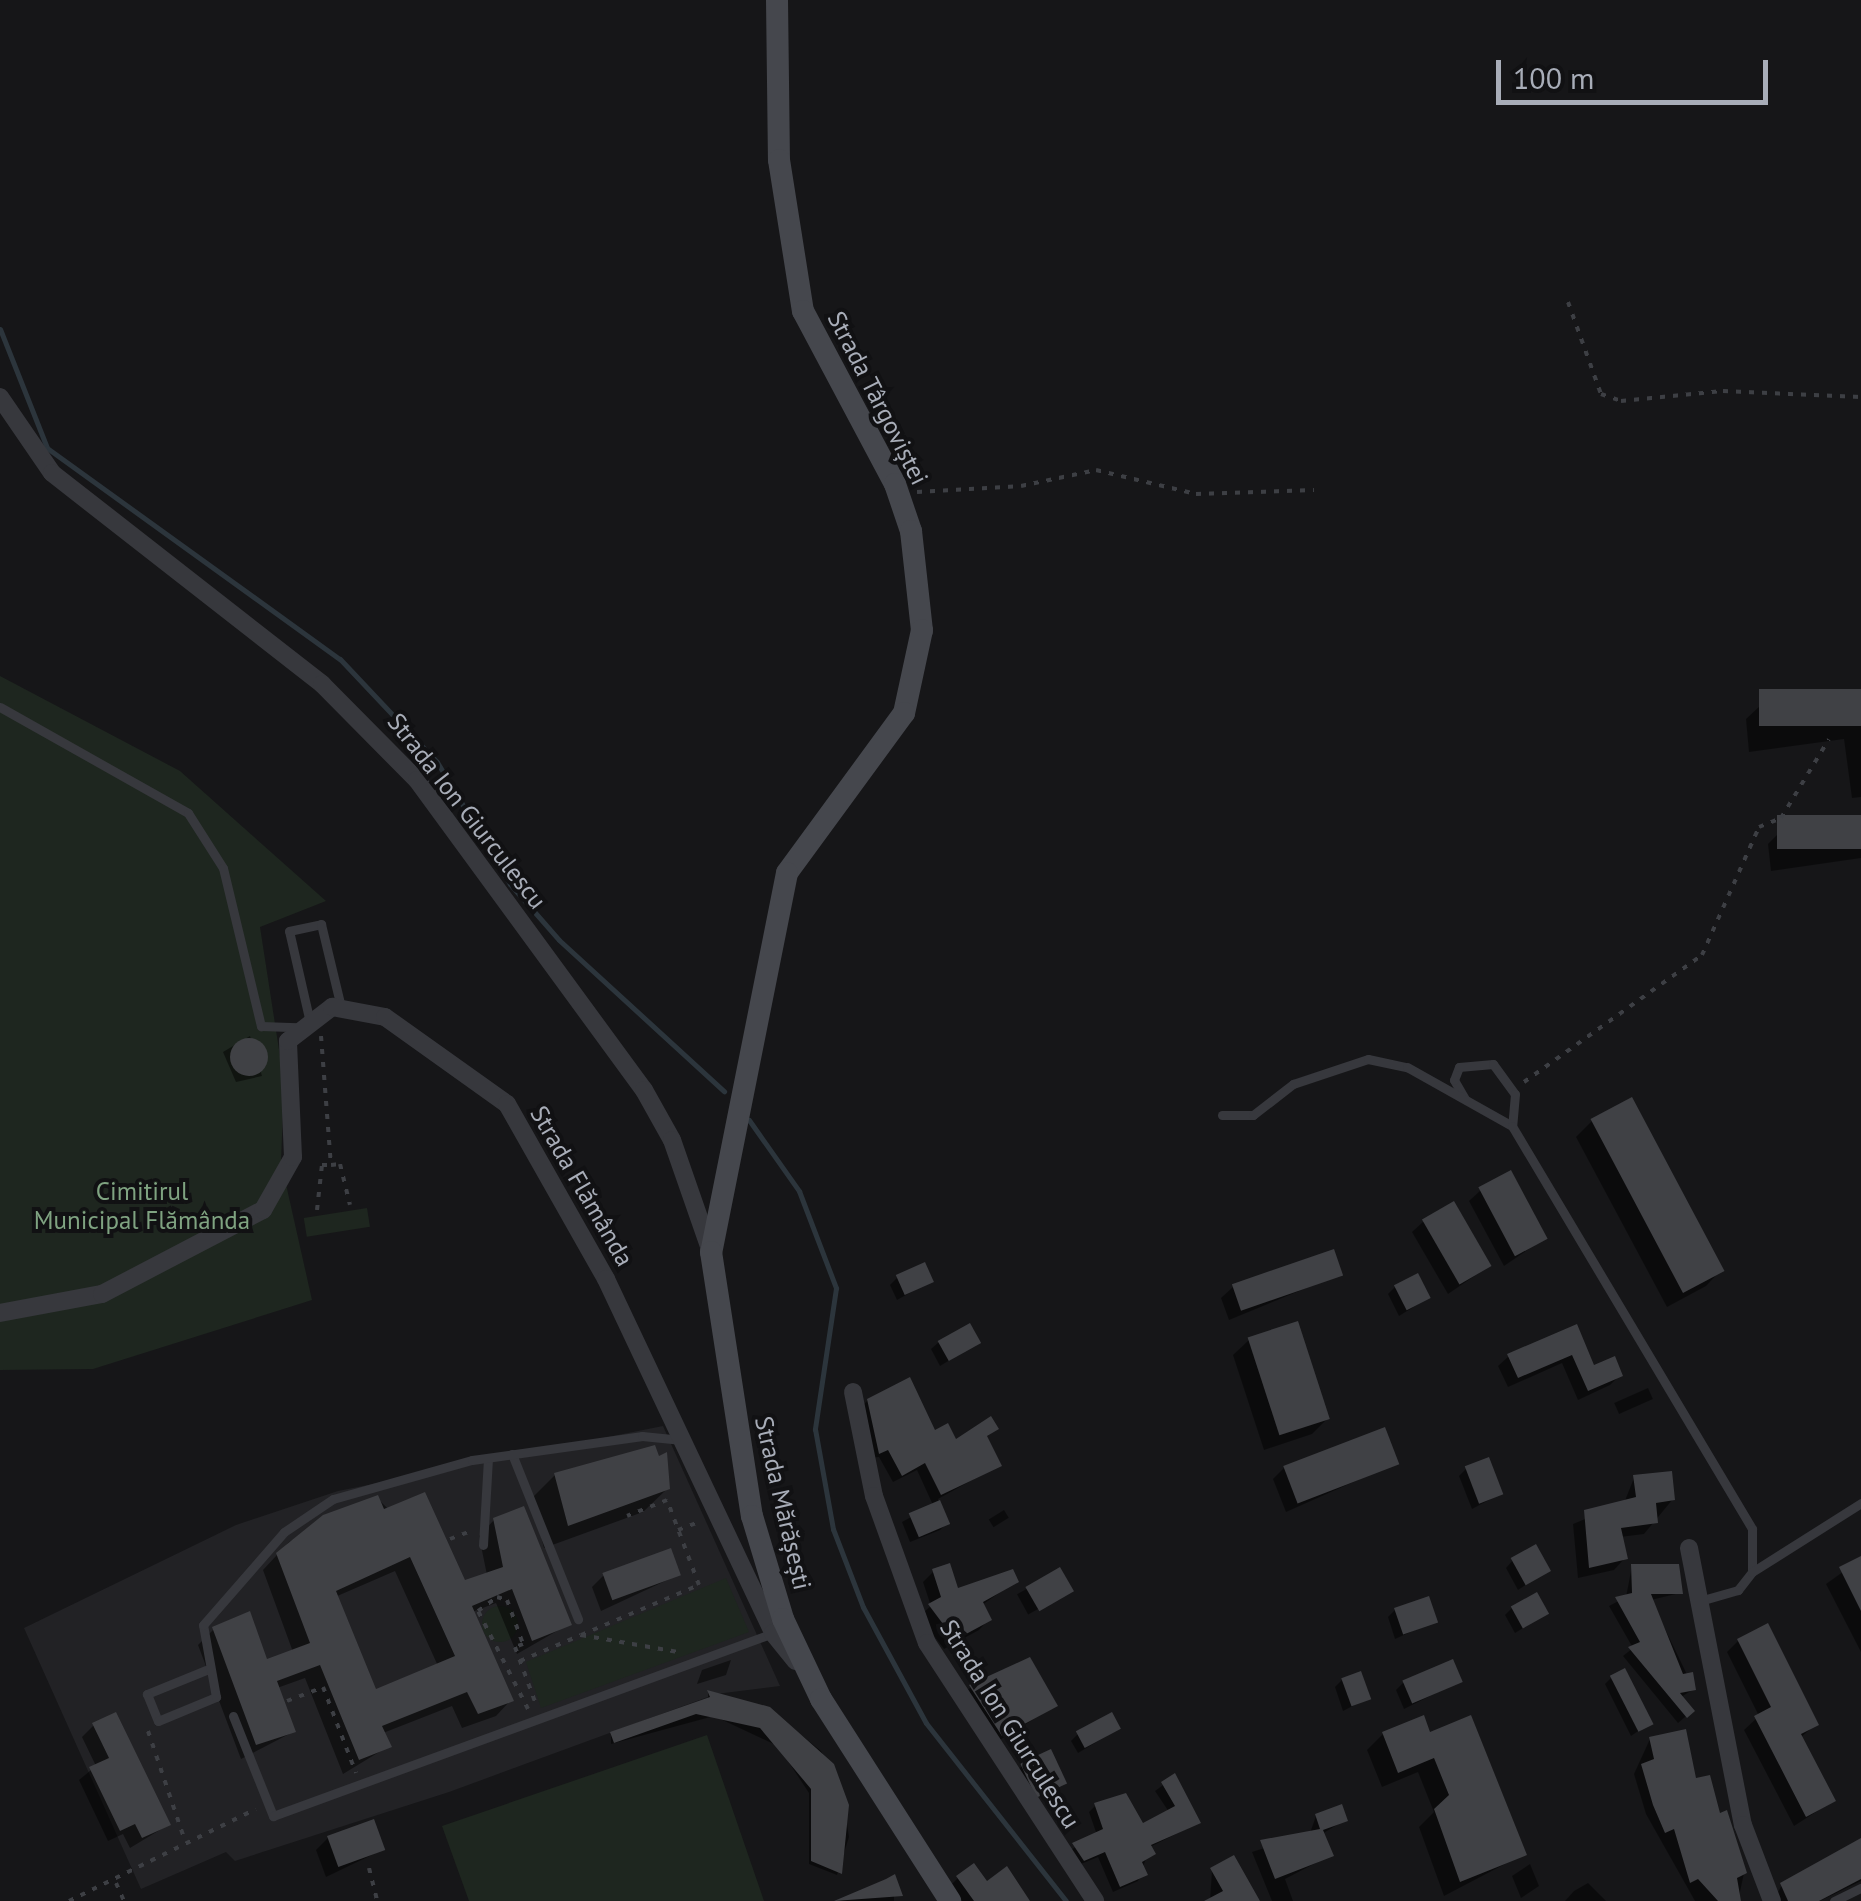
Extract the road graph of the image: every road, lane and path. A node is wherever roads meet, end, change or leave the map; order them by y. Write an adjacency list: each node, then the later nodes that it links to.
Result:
1 (778, 0): 6 (main road, Strada Târgoviștei)
2 (1568, 302): 4 (path)
3 (0, 397): 18 (street, Strada Ion Giurculescu)
4 (1861, 398)
5 (1314, 490): 6 (path)
6 (898, 493): 18 (main road, Strada Târgoviștei)
7 (0, 707): 10 (lane)
8 (1829, 739): 11 (path)
9 (341, 1007): 10 (street, Strada Flămânda); 10 (lane); 21 (street, Strada Flămânda)
10 (308, 1019): 15 (path); 19 (street)
11 (1515, 1094): 12 (lane); 14 (lane)
12 (1467, 1103): 13 (lane); 14 (lane)
13 (1222, 1115)
14 (1512, 1126): 30 (lane)
15 (331, 1165): 16 (path); 17 (path)
16 (350, 1205)
17 (317, 1210)
18 (711, 1252): 38 (main road, Strada Mărășești)
19 (0, 1313)
20 (853, 1392): 53 (street, Strada Ion Giurculescu)
21 (690, 1440): 22 (lane); 33 (street, Strada Flămânda)
22 (512, 1454): 23 (lane); 32 (lane)
23 (488, 1458): 26 (lane); 37 (lane)
24 (1861, 1503): 30 (lane)
25 (627, 1516): 34 (path)
26 (477, 1528): 27 (path); 28 (lane)
27 (450, 1539)
28 (483, 1545)
29 (1689, 1548): 31 (street)
30 (1752, 1572): 31 (lane)
31 (1704, 1600): 54 (street)
32 (578, 1619)
33 (773, 1633): 36 (lane); 38 (street, Strada Flămânda)
34 (581, 1635): 35 (path); 36 (path)
35 (520, 1662): 41 (path); 41 (path)
36 (694, 1662): 41 (lane)
37 (206, 1670): 42 (lane); 42 (lane)
38 (805, 1672): 52 (main road, Strada Mărășești)
39 (287, 1700): 43 (path)
40 (233, 1716): 44 (lane)
41 (538, 1721): 43 (lane)
42 (158, 1722): 45 (path)
43 (360, 1785): 44 (lane)
44 (268, 1804): 45 (path)
45 (184, 1838): 47 (path)
46 (369, 1868): 51 (path)
47 (116, 1883): 49 (path); 50 (path)
48 (1861, 1888): 55 (lane)
49 (69, 1901)
50 (124, 1901)
51 (377, 1901)
52 (950, 1901)
53 (1095, 1901)
54 (1772, 1901)
55 (1834, 1901)

